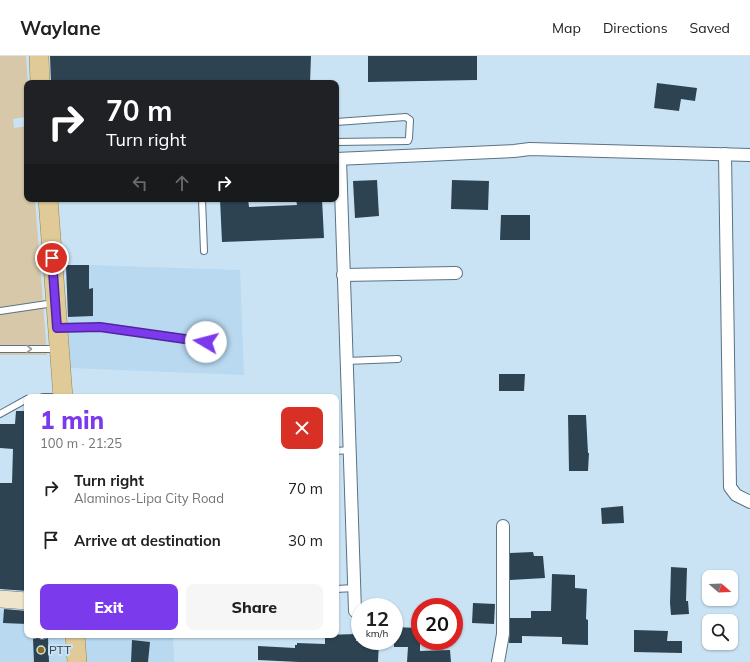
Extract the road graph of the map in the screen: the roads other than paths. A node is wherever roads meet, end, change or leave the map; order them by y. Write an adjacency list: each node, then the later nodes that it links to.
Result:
1 (39, 56): 2 (main road)
2 (40, 80)
3 (339, 122): 4 (lane)
4 (339, 142)
5 (725, 154): 6 (street); 7 (street); 27 (street)
6 (750, 155)
7 (339, 159)
8 (339, 178): 13 (street)
9 (48, 202): 14 (main road)
10 (202, 202): 11 (lane)
11 (204, 251)
12 (456, 273): 13 (street)
13 (344, 275): 21 (street)
14 (55, 303): 15 (lane); 16 (main road)
15 (0, 311)
16 (57, 328): 17 (lane); 19 (main road)
17 (206, 342)
18 (0, 349): 19 (lane, one-way to 19)
19 (59, 349): 22 (main road)
20 (398, 359): 21 (lane)
21 (346, 361): 25 (street)
22 (63, 394)
23 (24, 401): 24 (lane)
24 (0, 414)
25 (350, 450): 26 (lane); 29 (street)
26 (339, 451)
27 (750, 502)
28 (503, 526): 36 (street)
29 (354, 588): 30 (lane); 31 (street)
30 (339, 589)
31 (354, 598)
32 (0, 600): 33 (street)
33 (24, 601)
34 (75, 638): 35 (main road)
35 (77, 662)
36 (498, 662)

